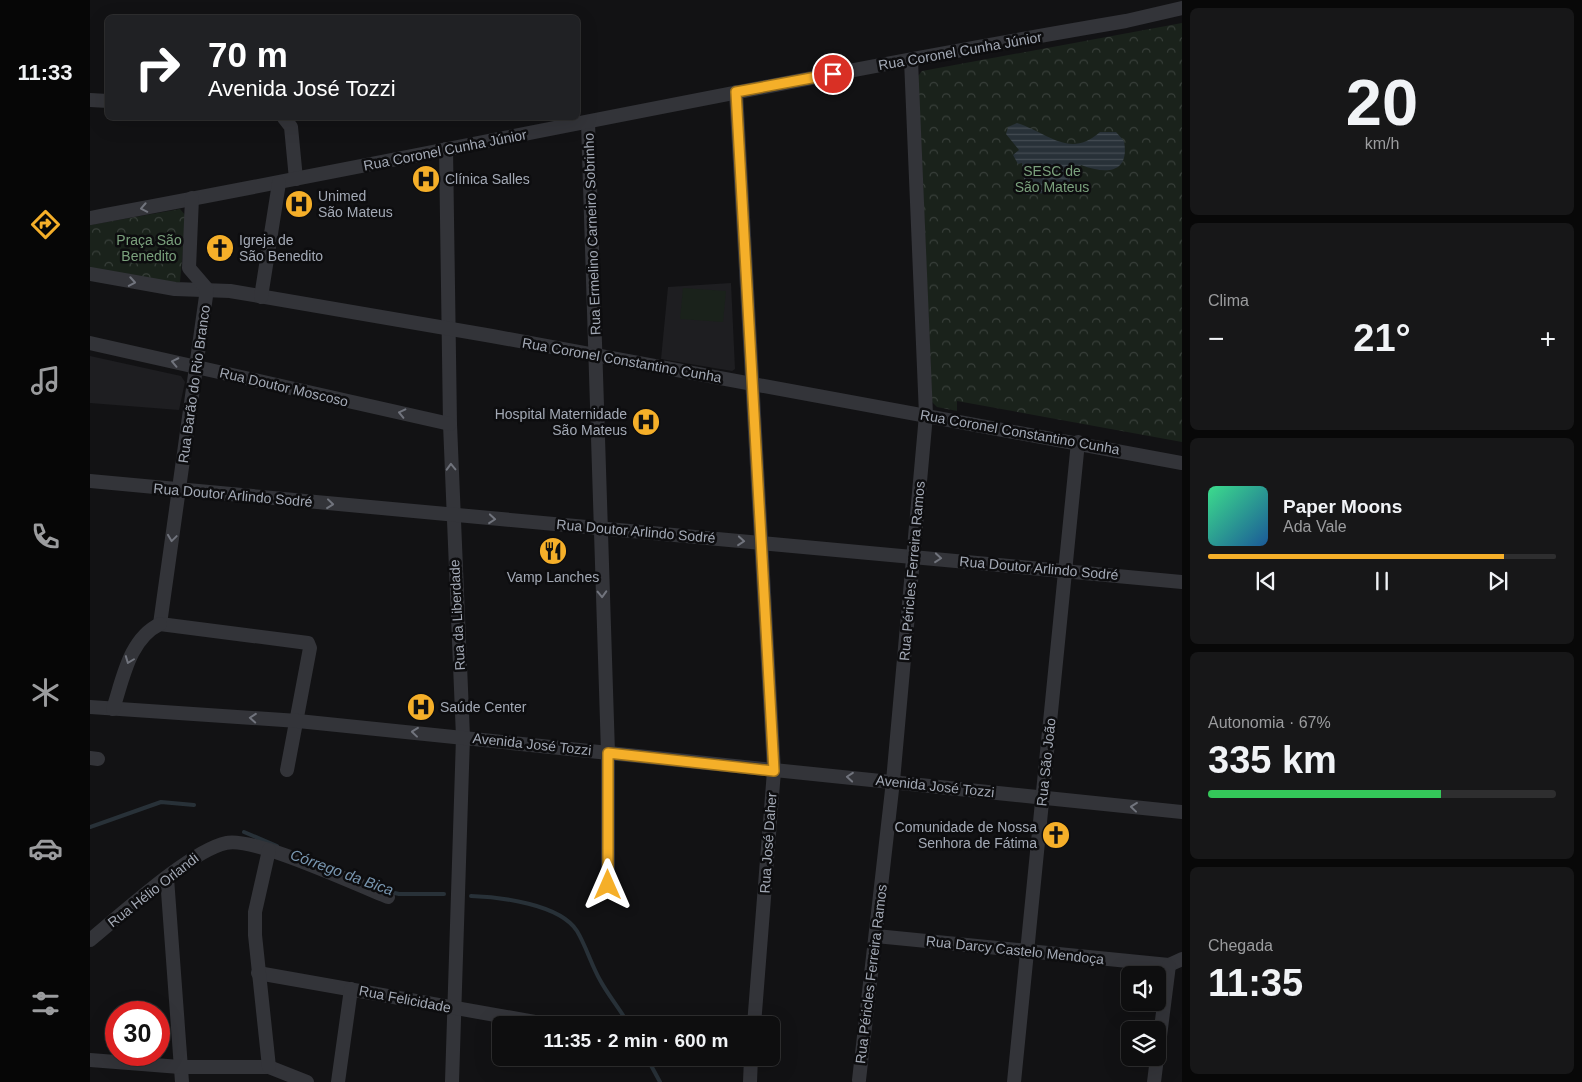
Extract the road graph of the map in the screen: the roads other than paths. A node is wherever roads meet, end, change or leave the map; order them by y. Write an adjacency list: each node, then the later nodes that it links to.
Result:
1 (1182, 8): 2 (street, Rua Coronel Cunha Júnior)
2 (911, 60): 3 (street, Rua Coronel Cunha Júnior); 23 (street, Rua Péricles Ferreira Ramos)
3 (736, 92): 7 (street, Rua Coronel Cunha Júnior); 22 (street, Rua José Daher)
4 (90, 100): 5 (street)
5 (105, 102)
6 (285, 120): 9 (street)
7 (588, 122): 8 (street, Rua Coronel Cunha Júnior); 20 (street, Rua Ermelino Carneiro Sobrinho)
8 (446, 149): 9 (street, Rua Coronel Cunha Júnior); 18 (street, Rua da Liberdade)
9 (296, 179): 10 (street, Rua Coronel Cunha Júnior)
10 (279, 183): 11 (street, Rua Coronel Cunha Júnior); 17 (street)
11 (192, 198): 12 (street, Rua Coronel Cunha Júnior, one-way to 12); 13 (street)
12 (90, 218)
13 (189, 268): 15 (street); 16 (street, Rua Barão do Rio Branco)
14 (90, 274): 15 (street, Rua Coronel Constantino Cunha, one-way to 15)
15 (174, 289): 16 (street, Rua Coronel Constantino Cunha)
16 (207, 289): 17 (street, Rua Coronel Constantino Cunha); 21 (street, Rua Barão do Rio Branco)
17 (261, 297): 18 (street, Rua Coronel Constantino Cunha)
18 (449, 328): 20 (street, Rua Coronel Constantino Cunha); 24 (street, Rua da Liberdade)
19 (90, 344): 21 (street, Rua Doutor Moscoso, one-way to 19)
20 (597, 357): 22 (street, Rua Coronel Constantino Cunha); 30 (street, Rua Ermelino Carneiro Sobrinho)
21 (198, 367): 24 (street, Rua Doutor Moscoso, one-way to 21); 28 (street, Rua Barão do Rio Branco)
22 (751, 383): 23 (street, Rua Coronel Constantino Cunha); 31 (street, Rua José Daher)
23 (926, 415): 25 (street, Rua Coronel Constantino Cunha); 32 (street, Rua Péricles Ferreira Ramos)
24 (450, 424): 29 (street, Rua da Liberdade, one-way to 24)
25 (1078, 442): 26 (street, Rua Coronel Constantino Cunha); 33 (street, Rua São João)
26 (1182, 463)
27 (90, 481): 28 (street, Rua Doutor Arlindo Sodré)
28 (179, 489): 29 (street, Rua Doutor Arlindo Sodré, one-way to 29); 35 (street, Rua Barão do Rio Branco, one-way to 35)
29 (453, 516): 30 (street, Rua Doutor Arlindo Sodré, one-way to 30); 39 (street, Rua da Liberdade)
30 (599, 528): 31 (street, Rua Doutor Arlindo Sodré, one-way to 31); 40 (street, Rua Ermelino Carneiro Sobrinho, one-way to 40)
31 (762, 543): 32 (street, Rua Doutor Arlindo Sodré); 42 (street, Rua José Daher)
32 (914, 556): 33 (street, Rua Doutor Arlindo Sodré, one-way to 33); 43 (street, Rua Péricles Ferreira Ramos)
33 (1066, 570): 34 (street, Rua Doutor Arlindo Sodré); 44 (street, Rua São João)
34 (1182, 582)
35 (160, 624): 37 (street, one-way to 37); 38 (street)
36 (90, 707): 37 (street, Avenida José Tozzi)
37 (113, 709): 38 (street, Avenida José Tozzi, one-way to 37)
38 (298, 721): 39 (street, Avenida José Tozzi, one-way to 38); 41 (street)
39 (463, 737): 40 (street, Avenida José Tozzi); 57 (street, Rua da Liberdade)
40 (608, 753): 42 (street, Avenida José Tozzi); 48 (street, Rua Ermelino Carneiro Sobrinho)
41 (287, 770)
42 (774, 771): 43 (street, Avenida José Tozzi, one-way to 42); 59 (street, Rua José Daher)
43 (893, 781): 44 (street, Avenida José Tozzi); 50 (street, Rua Péricles Ferreira Ramos)
44 (1042, 797): 45 (street, Avenida José Tozzi, one-way to 44); 52 (street, Rua São João)
45 (1182, 812)
46 (270, 850): 47 (street, Rua Hélio Orlandi); 49 (street, Rua Hélio Orlandi); 55 (street)
47 (168, 878): 51 (street, Rua Hélio Orlandi); 64 (street)
48 (608, 885)
49 (388, 897)
50 (876, 936): 52 (street, Rua Darcy Castelo Mendoça); 66 (street, Rua Péricles Ferreira Ramos)
51 (90, 940)
52 (1026, 950): 54 (street, Rua Darcy Castelo Mendoça); 72 (street, Rua São João)
53 (1182, 959): 54 (street)
54 (1169, 965): 60 (street)
55 (258, 973): 56 (street, Rua Felicidade); 65 (street)
56 (351, 989): 57 (street, Rua Felicidade); 69 (street)
57 (455, 1009): 58 (street, Rua Felicidade); 70 (street, Rua da Liberdade)
58 (497, 1016)
59 (755, 1016)
60 (1162, 1021)
61 (90, 1060): 64 (street)
62 (751, 1066): 71 (street)
63 (1156, 1066): 73 (street)
64 (180, 1067): 65 (street); 67 (street)
65 (269, 1067): 68 (street)
66 (859, 1080)
67 (182, 1082)
68 (307, 1082)
69 (338, 1082)
70 (452, 1082)
71 (750, 1082)
72 (1014, 1082)
73 (1154, 1082)

